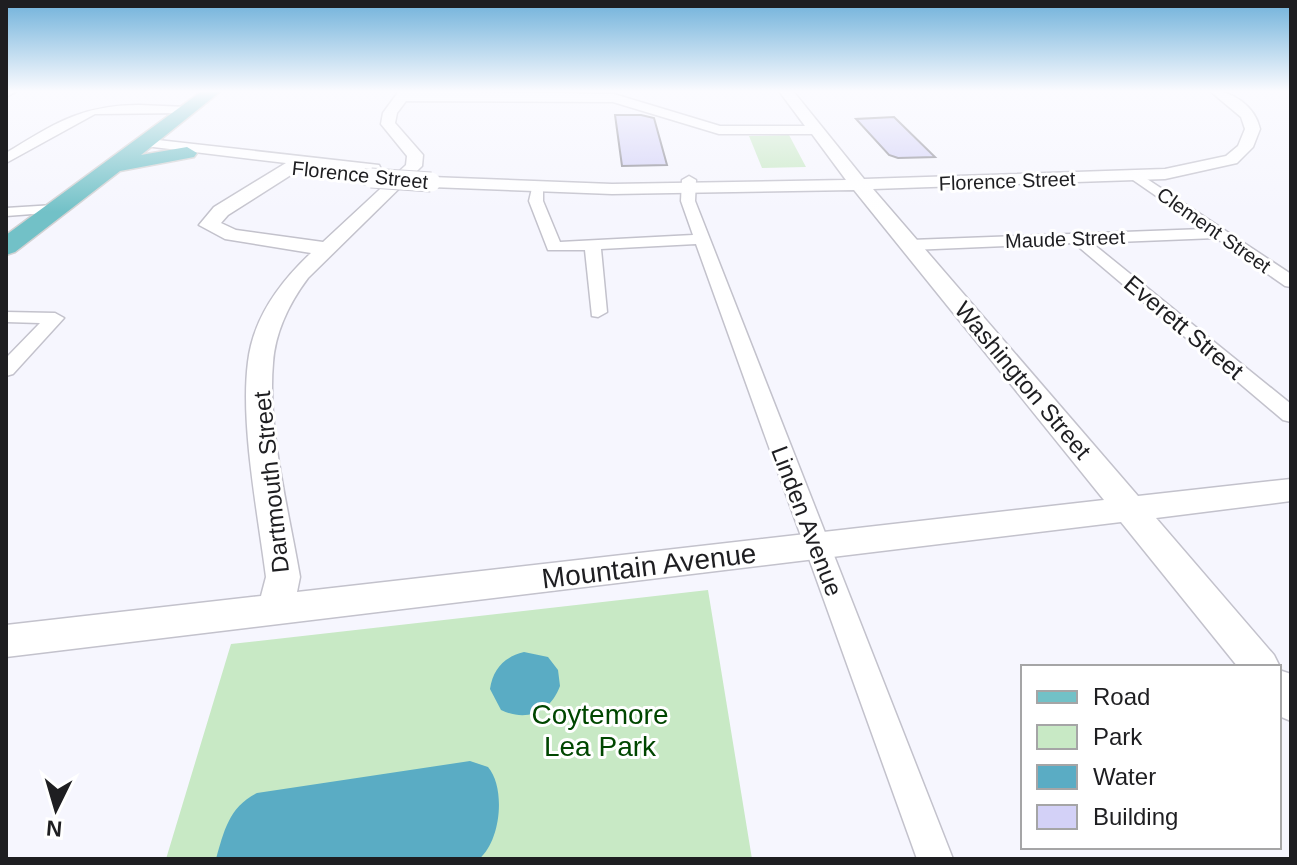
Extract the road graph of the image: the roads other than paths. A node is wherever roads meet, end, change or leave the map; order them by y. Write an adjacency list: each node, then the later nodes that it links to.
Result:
1 (52, 131): 9 (street)
2 (158, 131): 6 (main road)
3 (394, 131): 26 (street, Dartmouth Street)
4 (816, 131): 15 (street, Washington Street)
5 (1253, 131): 7 (street)
6 (145, 141): 8 (street, Florence Street); 10 (street, Florence Street); 13 (main road)
7 (1245, 147): 11 (street, Florence Street); 12 (street, Florence Street)
8 (187, 153): 10 (street, Florence Street); 13 (main road)
9 (6, 159)
10 (296, 165): 14 (street, Florence Street, bridge); 26 (street)
11 (1075, 174): 12 (street, Florence Street); 15 (street, Florence Street)
12 (1138, 177): 20 (street, Clement Street)
13 (94, 178): 18 (main road)
14 (435, 179): 16 (street, Florence Street); 17 (street, Florence Street)
15 (857, 180): 16 (street, Florence Street); 23 (street, Washington Street)
16 (688, 185): 17 (street, Florence Street); 22 (street, Linden Avenue)
17 (538, 187): 24 (street)
18 (54, 209): 19 (street); 25 (main road)
19 (6, 212)
20 (1219, 233): 21 (street, Maude Street); 27 (street, Clement Street)
21 (1077, 238): 23 (street, Maude Street); 31 (street, Everett Street)
22 (702, 239): 24 (street); 34 (street, Linden Avenue)
23 (911, 245): 33 (street, Washington Street)
24 (593, 246): 28 (street)
25 (6, 247)
26 (326, 249): 35 (street, Dartmouth Street)
27 (1291, 282)
28 (598, 312)
29 (6, 317): 30 (street)
30 (6, 370)
31 (1291, 415)
32 (1291, 490): 33 (street, Mountain Avenue)
33 (1131, 511): 34 (street, Mountain Avenue); 37 (street, Washington Street)
34 (816, 546): 35 (street, Mountain Avenue); 38 (street, Linden Avenue)
35 (275, 611): 36 (street, Mountain Avenue)
36 (6, 641)
37 (1259, 665)
38 (935, 859)

